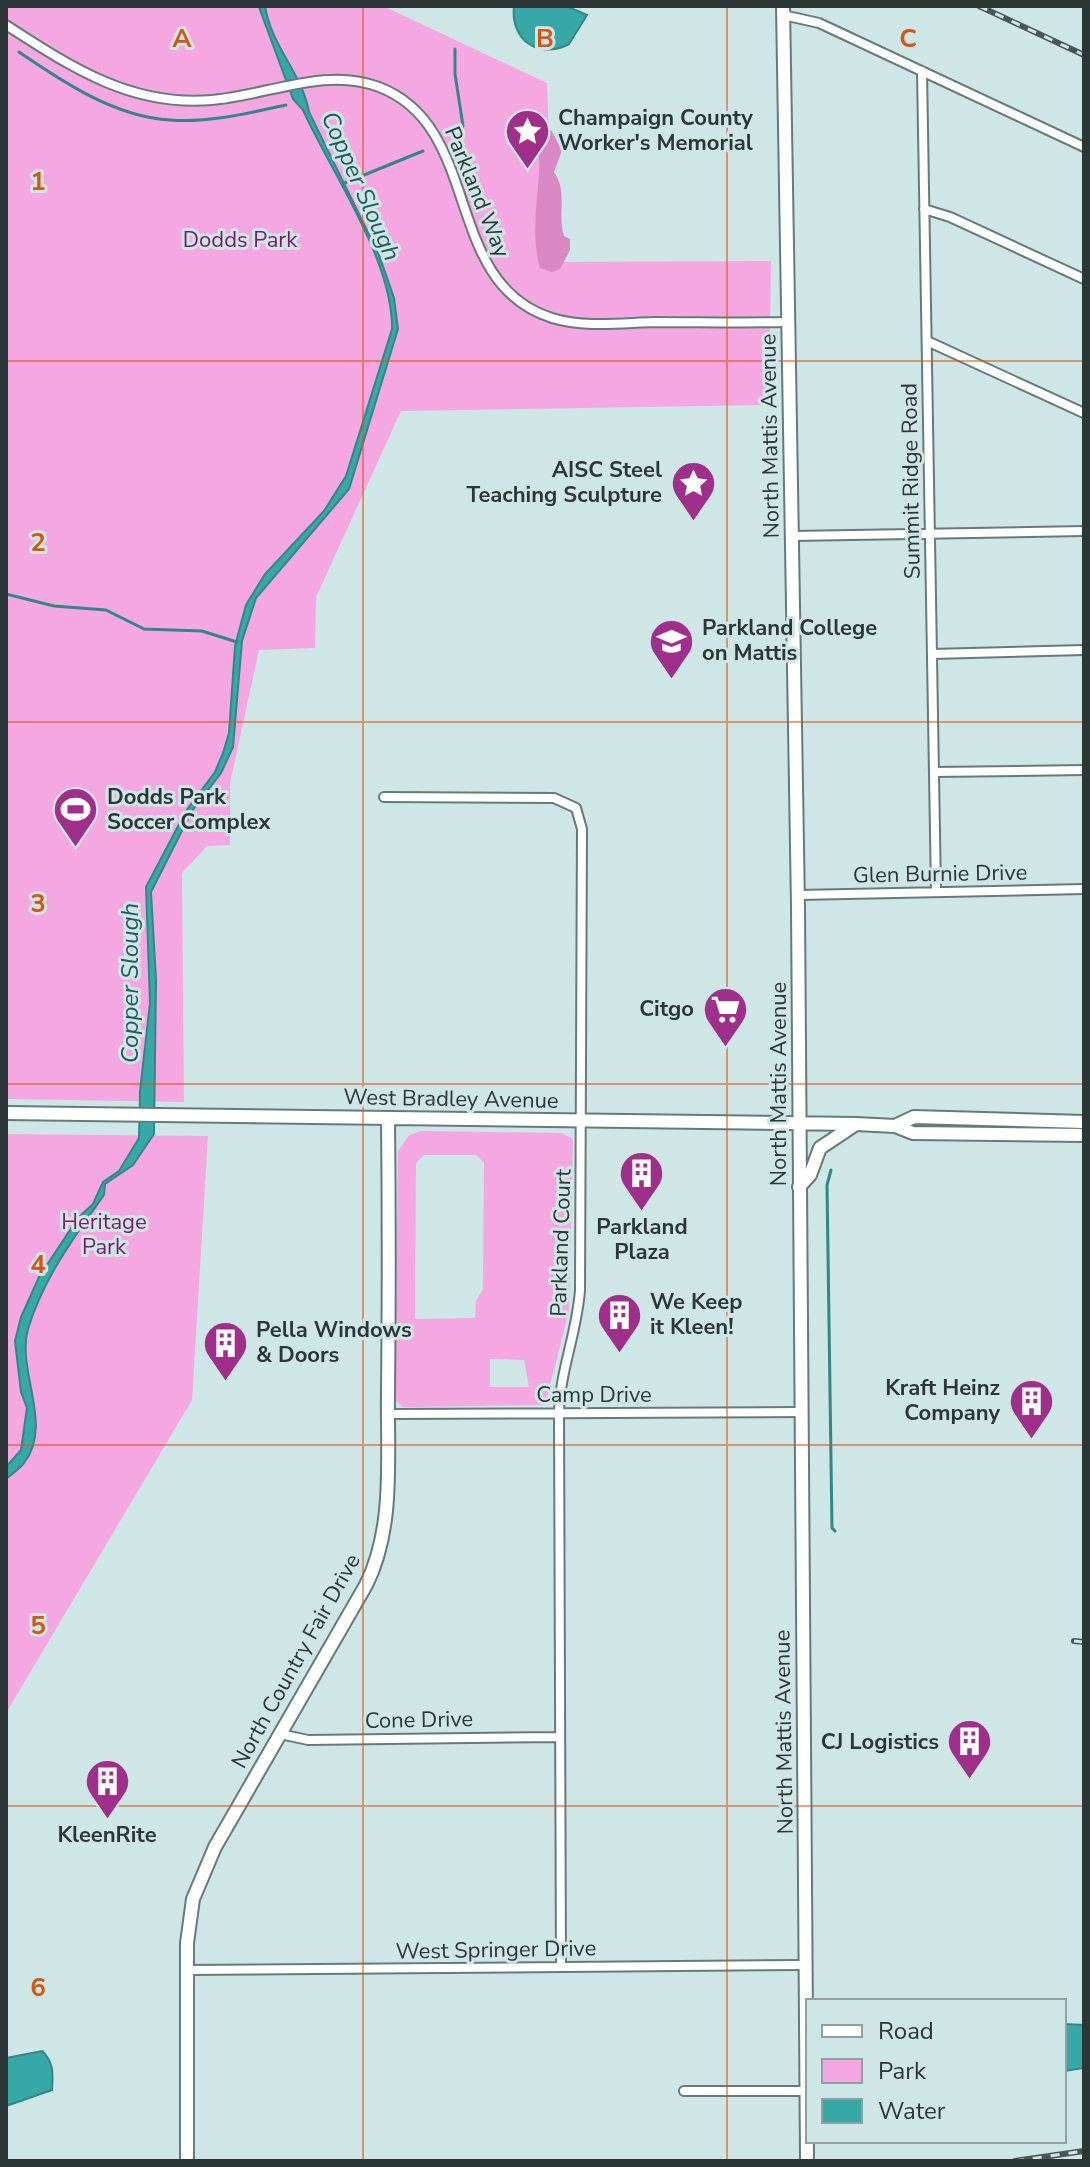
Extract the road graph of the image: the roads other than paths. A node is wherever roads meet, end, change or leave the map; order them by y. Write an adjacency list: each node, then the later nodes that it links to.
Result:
1 (783, 10): 3 (street); 7 (main road, North Mattis Avenue)
2 (6, 25): 7 (street, Parkland Way)
3 (922, 71): 4 (street); 5 (street, Summit Ridge Road)
4 (1084, 147)
5 (924, 209): 6 (street); 8 (street, Summit Ridge Road)
6 (1084, 279)
7 (788, 322): 12 (main road, North Mattis Avenue)
8 (927, 341): 9 (street); 11 (street, Summit Ridge Road)
9 (1084, 413)
10 (1084, 531): 11 (street)
11 (929, 533): 12 (street); 14 (street, Summit Ridge Road)
12 (792, 536): 20 (main road, North Mattis Avenue)
13 (1084, 650): 14 (street)
14 (932, 654): 16 (street, Summit Ridge Road)
15 (1084, 770): 16 (street)
16 (934, 772): 19 (street, Summit Ridge Road)
17 (384, 797): 23 (street, Parkland Court)
18 (1084, 889): 19 (street, Glen Burnie Drive)
19 (936, 891): 20 (street, Glen Burnie Drive)
20 (798, 895): 25 (main road, North Mattis Avenue)
21 (6, 1113): 22 (main road, West Bradley Avenue)
22 (388, 1118): 23 (main road, West Bradley Avenue); 32 (main road, North Country Fair Drive)
23 (583, 1120): 25 (main road, West Bradley Avenue); 31 (street, Parkland Court)
24 (1084, 1122): 27 (main road, West Bradley Avenue)
25 (799, 1124): 26 (main road, West Bradley Avenue); 29 (main road, North Mattis Avenue)
26 (856, 1124): 27 (main road, West Bradley Avenue); 29 (main road)
27 (895, 1126): 28 (main road, West Bradley Avenue)
28 (1084, 1135)
29 (799, 1187): 30 (main road, North Mattis Avenue)
30 (801, 1412): 31 (street, Camp Drive); 35 (main road, North Mattis Avenue)
31 (559, 1413): 32 (street, Camp Drive); 34 (street, Parkland Court)
32 (388, 1414): 33 (main road, North Country Fair Drive)
33 (280, 1734): 34 (street, Cone Drive); 37 (main road, North Country Fair Drive)
34 (559, 1737): 36 (street, Parkland Court)
35 (806, 1965): 36 (street, West Springer Drive); 39 (main road, North Mattis Avenue)
36 (561, 1967): 37 (street, West Springer Drive)
37 (186, 1970): 40 (main road, North Country Fair Drive)
38 (684, 2091): 39 (street)
39 (806, 2091)
40 (187, 2161)

